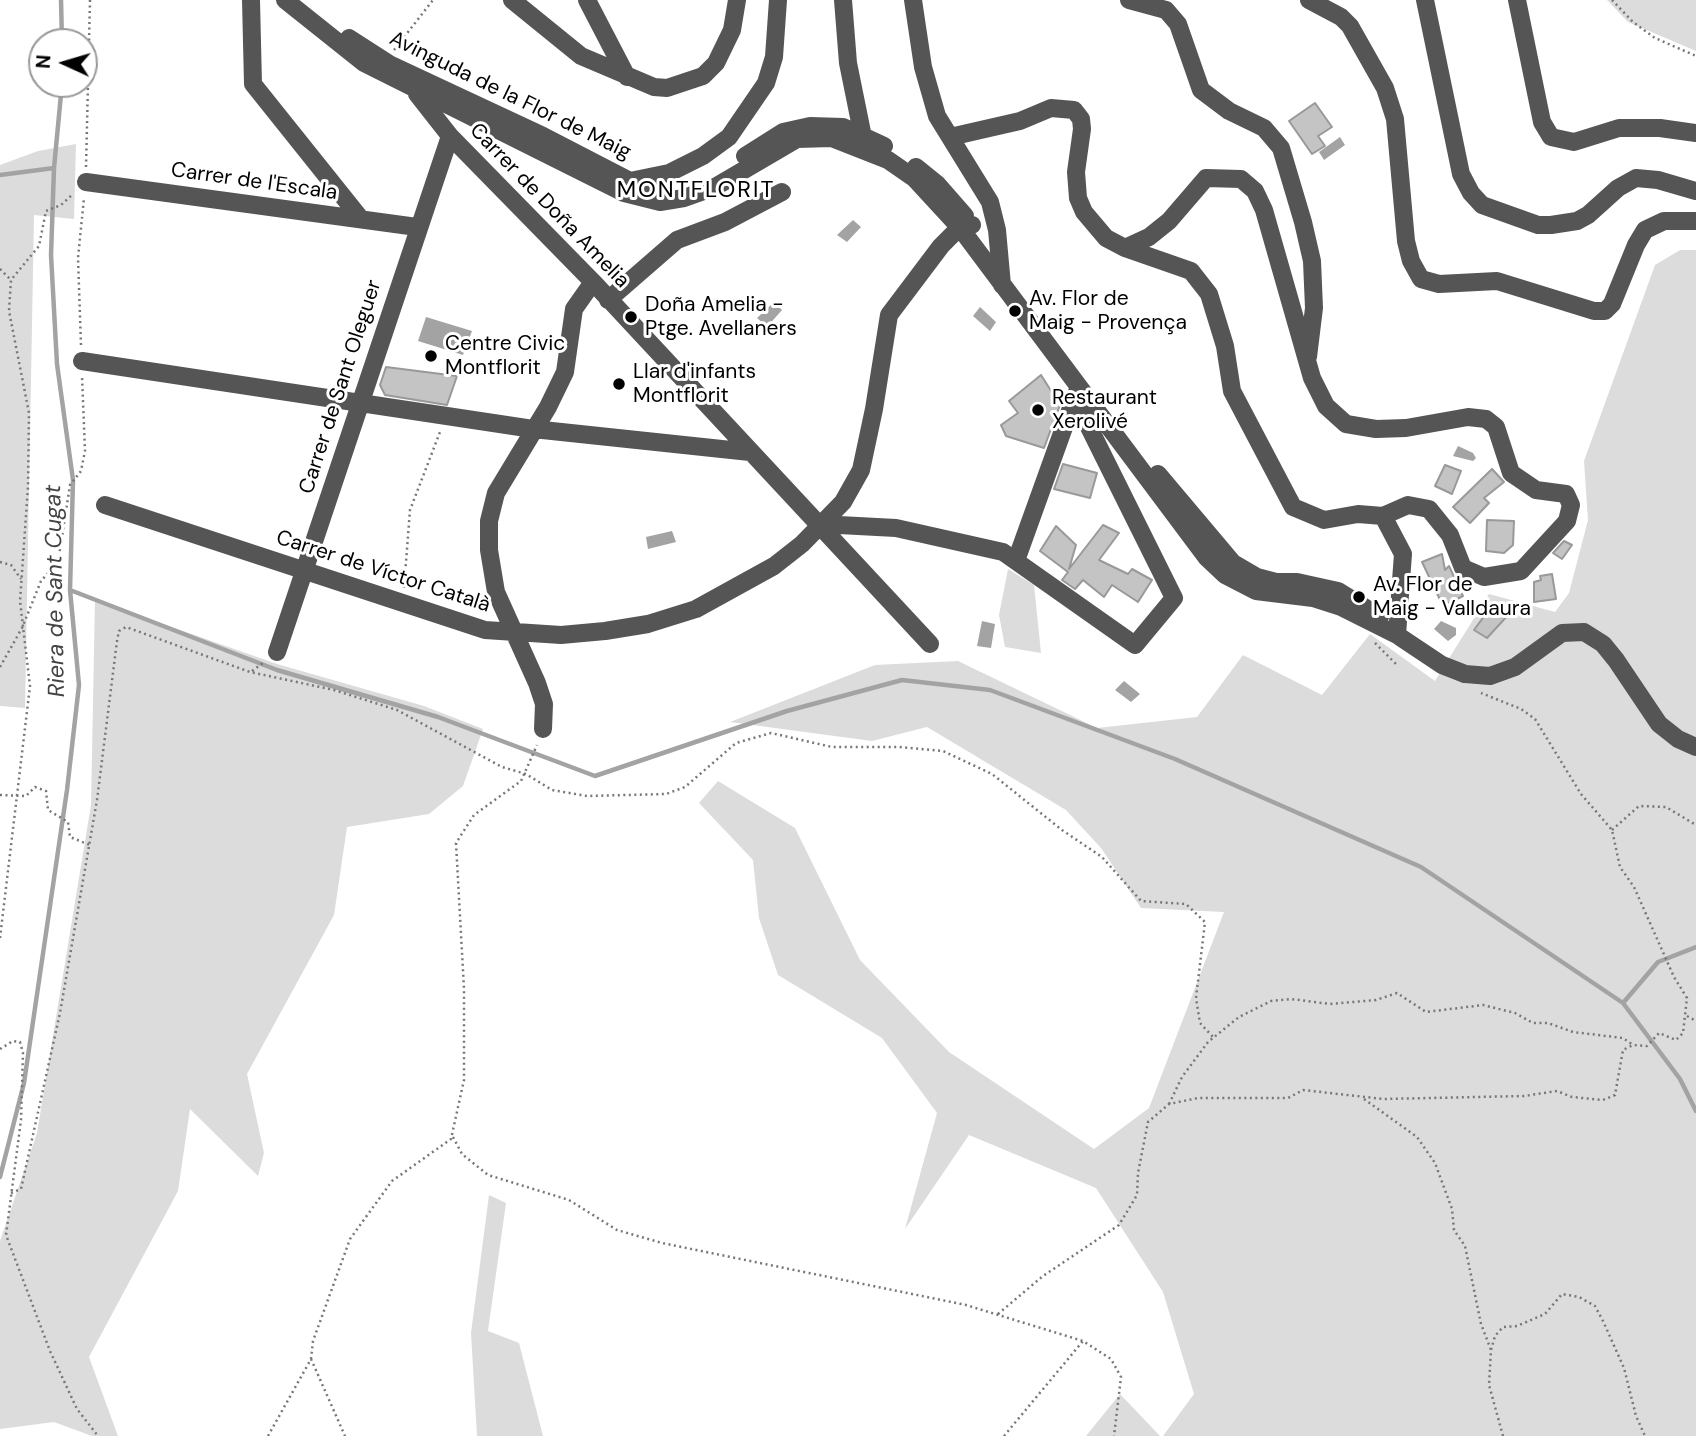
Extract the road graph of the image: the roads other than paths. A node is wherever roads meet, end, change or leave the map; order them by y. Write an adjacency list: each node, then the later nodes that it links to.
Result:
1 (251, 0): 25 (street)
2 (285, 0): 16 (street, Avinguda de la Flor de Maig)
3 (304, 0): 14 (street, Avinguda de la Flor de Maig)
4 (512, 0): 15 (street)
5 (587, 0): 15 (street)
6 (737, 0): 15 (street)
7 (778, 0): 21 (street)
8 (843, 0): 20 (street)
9 (913, 0): 19 (street)
10 (1129, 0): 35 (street)
11 (1310, 0): 26 (street)
12 (1425, 0): 23 (street)
13 (1517, 0): 17 (street)
14 (402, 70): 16 (street, Carrer de Doña Amelia); 21 (street, Avinguda de la Flor de Maig)
15 (627, 77)
16 (412, 88): 18 (street, Carrer de Doña Amelia); 20 (street, Avinguda de la Flor de Maig)
17 (1696, 133)
18 (450, 136): 27 (street, Carrer de Sant Oleguer); 31 (street, Carrer de Doña Amelia)
19 (950, 137): 29 (street); 30 (street)
20 (865, 143): 21 (street, Avinguda de la Flor de Maig); 28 (street, Avinguda de la Flor de Maig)
21 (630, 181)
22 (86, 182): 25 (street, Carrer de l'Escala)
23 (1696, 191)
24 (782, 192): 33 (street)
25 (361, 219): 27 (street, Carrer de l'Escala)
26 (1696, 221)
27 (417, 227): 37 (street, Carrer de Sant Oleguer)
28 (967, 227): 30 (street, Avinguda de la Flor de Maig); 32 (street, Avinguda de la Flor de Maig); 42 (street, Carrer de Víctor Català)
29 (1125, 248): 35 (street); 41 (street)
30 (1000, 264): 32 (street); 36 (street, Avinguda de la Flor de Maig)
31 (593, 282): 33 (street, Carrer de Doña Amelia); 38 (street)
32 (1002, 286): 36 (street, Avinguda de la Flor de Maig)
33 (608, 300): 39 (street, Carrer de Doña Amelia)
34 (82, 361): 37 (street)
35 (1308, 364): 41 (street)
36 (1079, 388): 43 (street); 43 (street); 46 (street, Avinguda de la Flor de Maig)
37 (360, 403): 38 (street); 44 (street, Carrer de Sant Oleguer)
38 (533, 429): 39 (street); 45 (street)
39 (750, 452): 42 (street, Carrer de Doña Amelia)
40 (105, 505): 44 (street, Carrer de Víctor Català)
41 (1383, 516): 46 (street)
42 (820, 524): 43 (street); 45 (street, Carrer de Víctor Català); 47 (street, Carrer de Doña Amelia)
43 (1017, 558)
44 (305, 572): 45 (street, Carrer de Víctor Català); 48 (street, Carrer de Sant Oleguer)
45 (513, 632): 49 (street)
46 (1396, 635): 50 (street, Avinguda de la Flor de Maig)
47 (930, 644)
48 (277, 652)
49 (543, 729)
50 (1696, 747)

